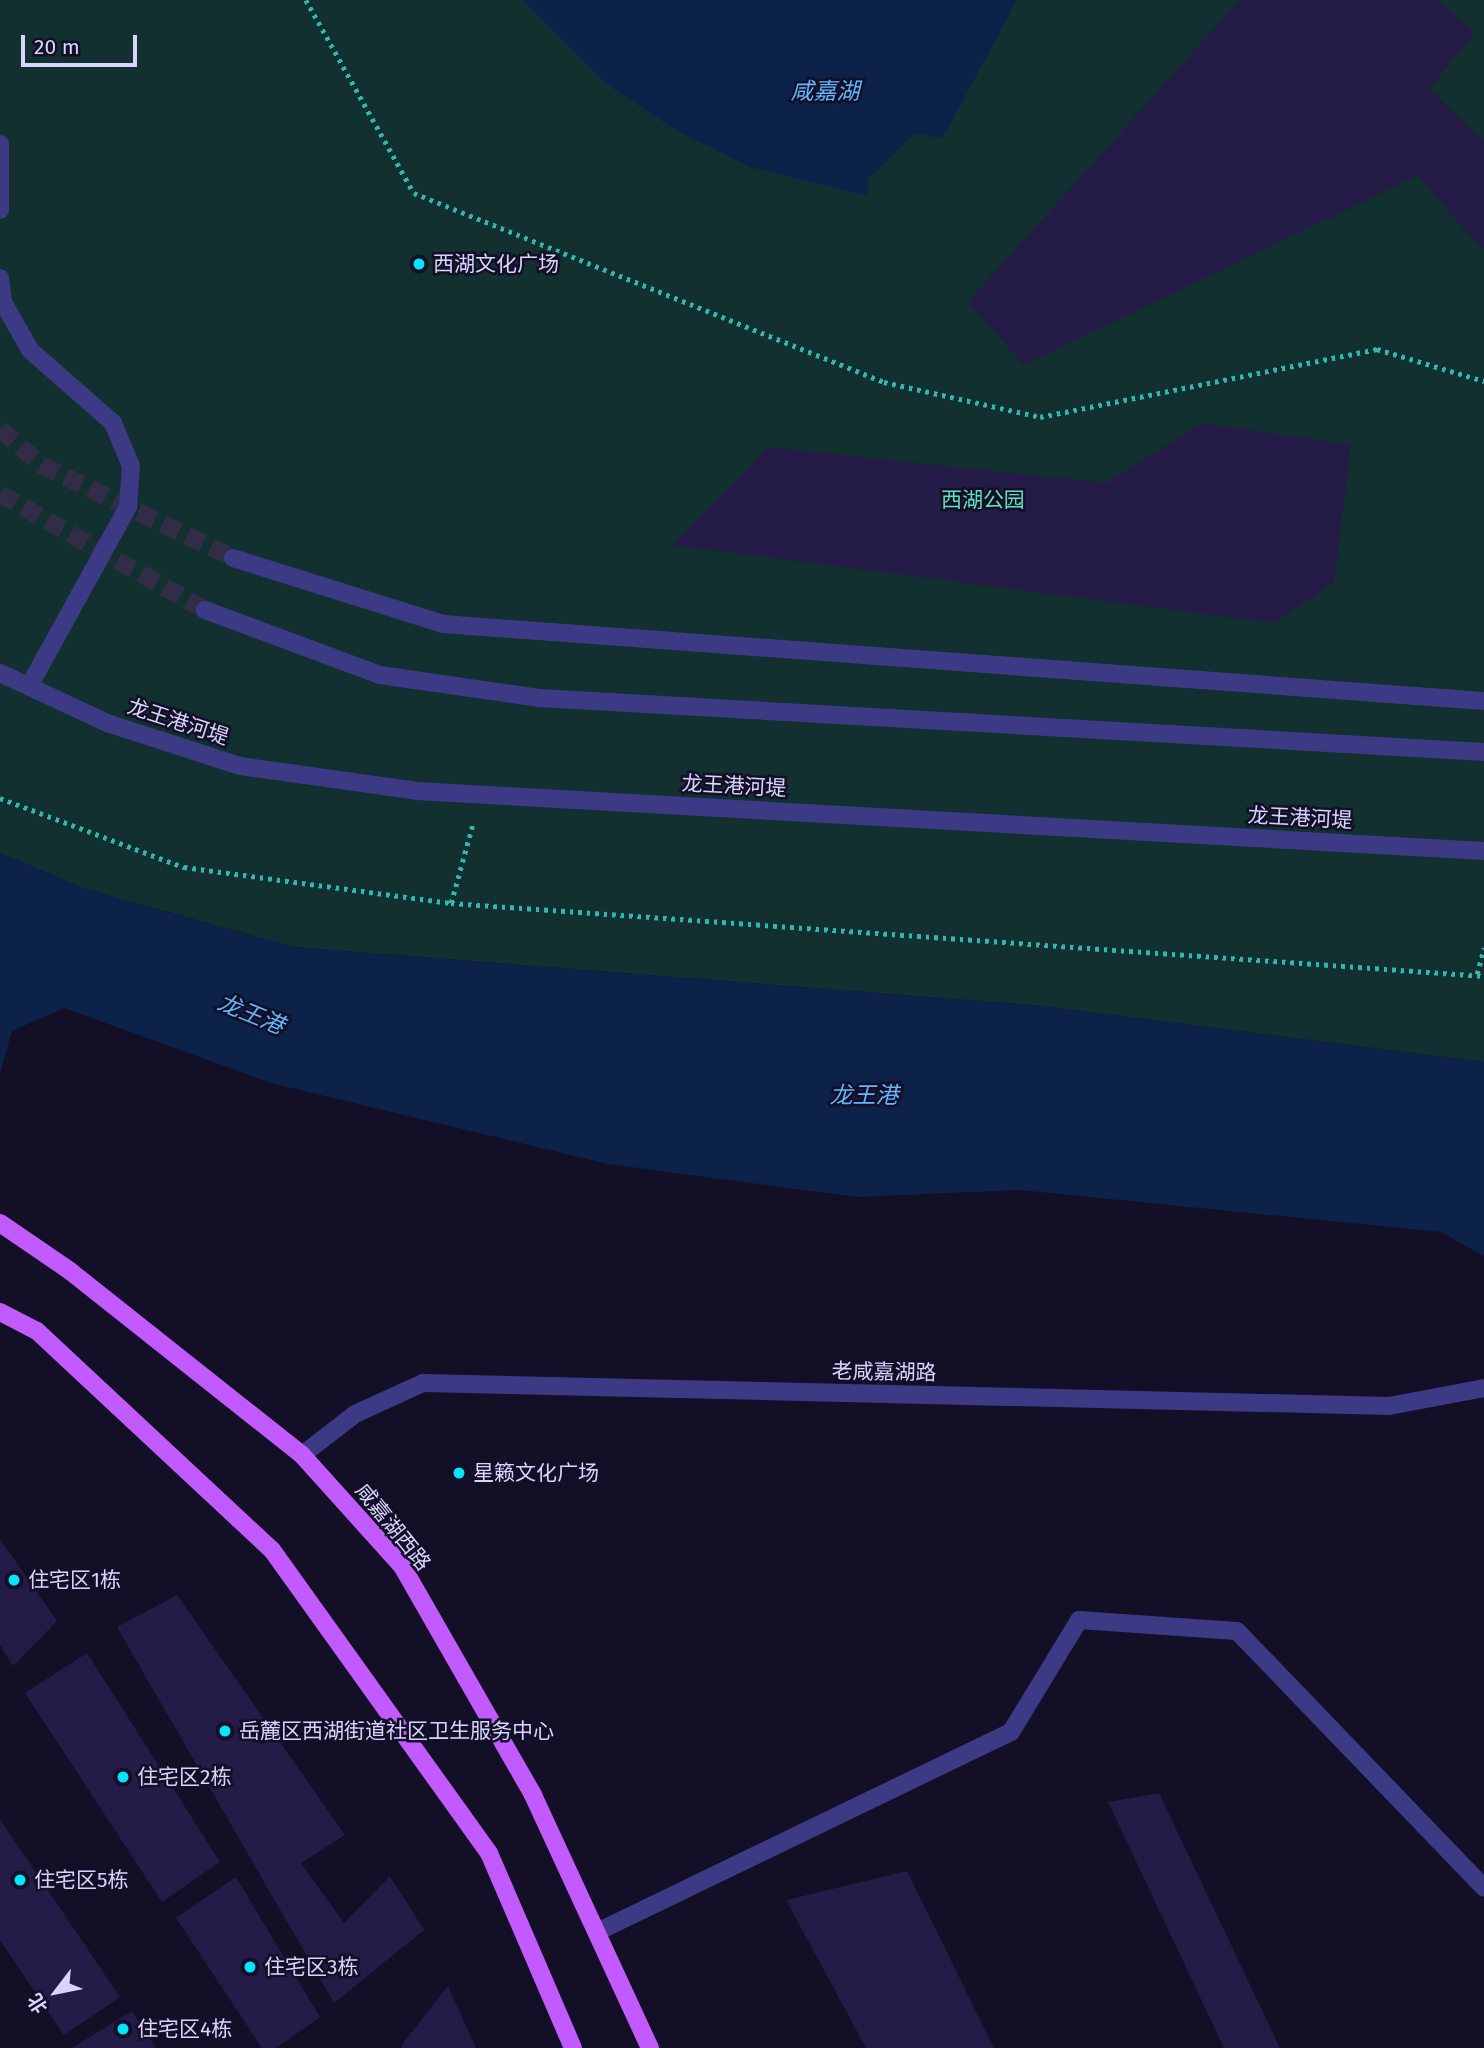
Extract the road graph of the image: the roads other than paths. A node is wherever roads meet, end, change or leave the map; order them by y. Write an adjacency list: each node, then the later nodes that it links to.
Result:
1 (0, 144): 2 (street)
2 (0, 210)
3 (0, 278): 7 (street)
4 (233, 558): 8 (street)
5 (205, 610): 9 (street)
6 (0, 673): 7 (street, 龙王港河堤)
7 (29, 686): 10 (street, 龙王港河堤)
8 (1484, 701)
9 (1484, 752)
10 (1484, 851)
11 (0, 1223): 14 (main road, 咸嘉湖西路)
12 (0, 1312): 17 (main road)
13 (1484, 1388): 14 (street, 老咸嘉湖路)
14 (302, 1455): 16 (main road, 咸嘉湖西路)
15 (1484, 1888): 16 (street)
16 (597, 1933): 18 (main road, 咸嘉湖西路)
17 (573, 2048)
18 (650, 2048)

